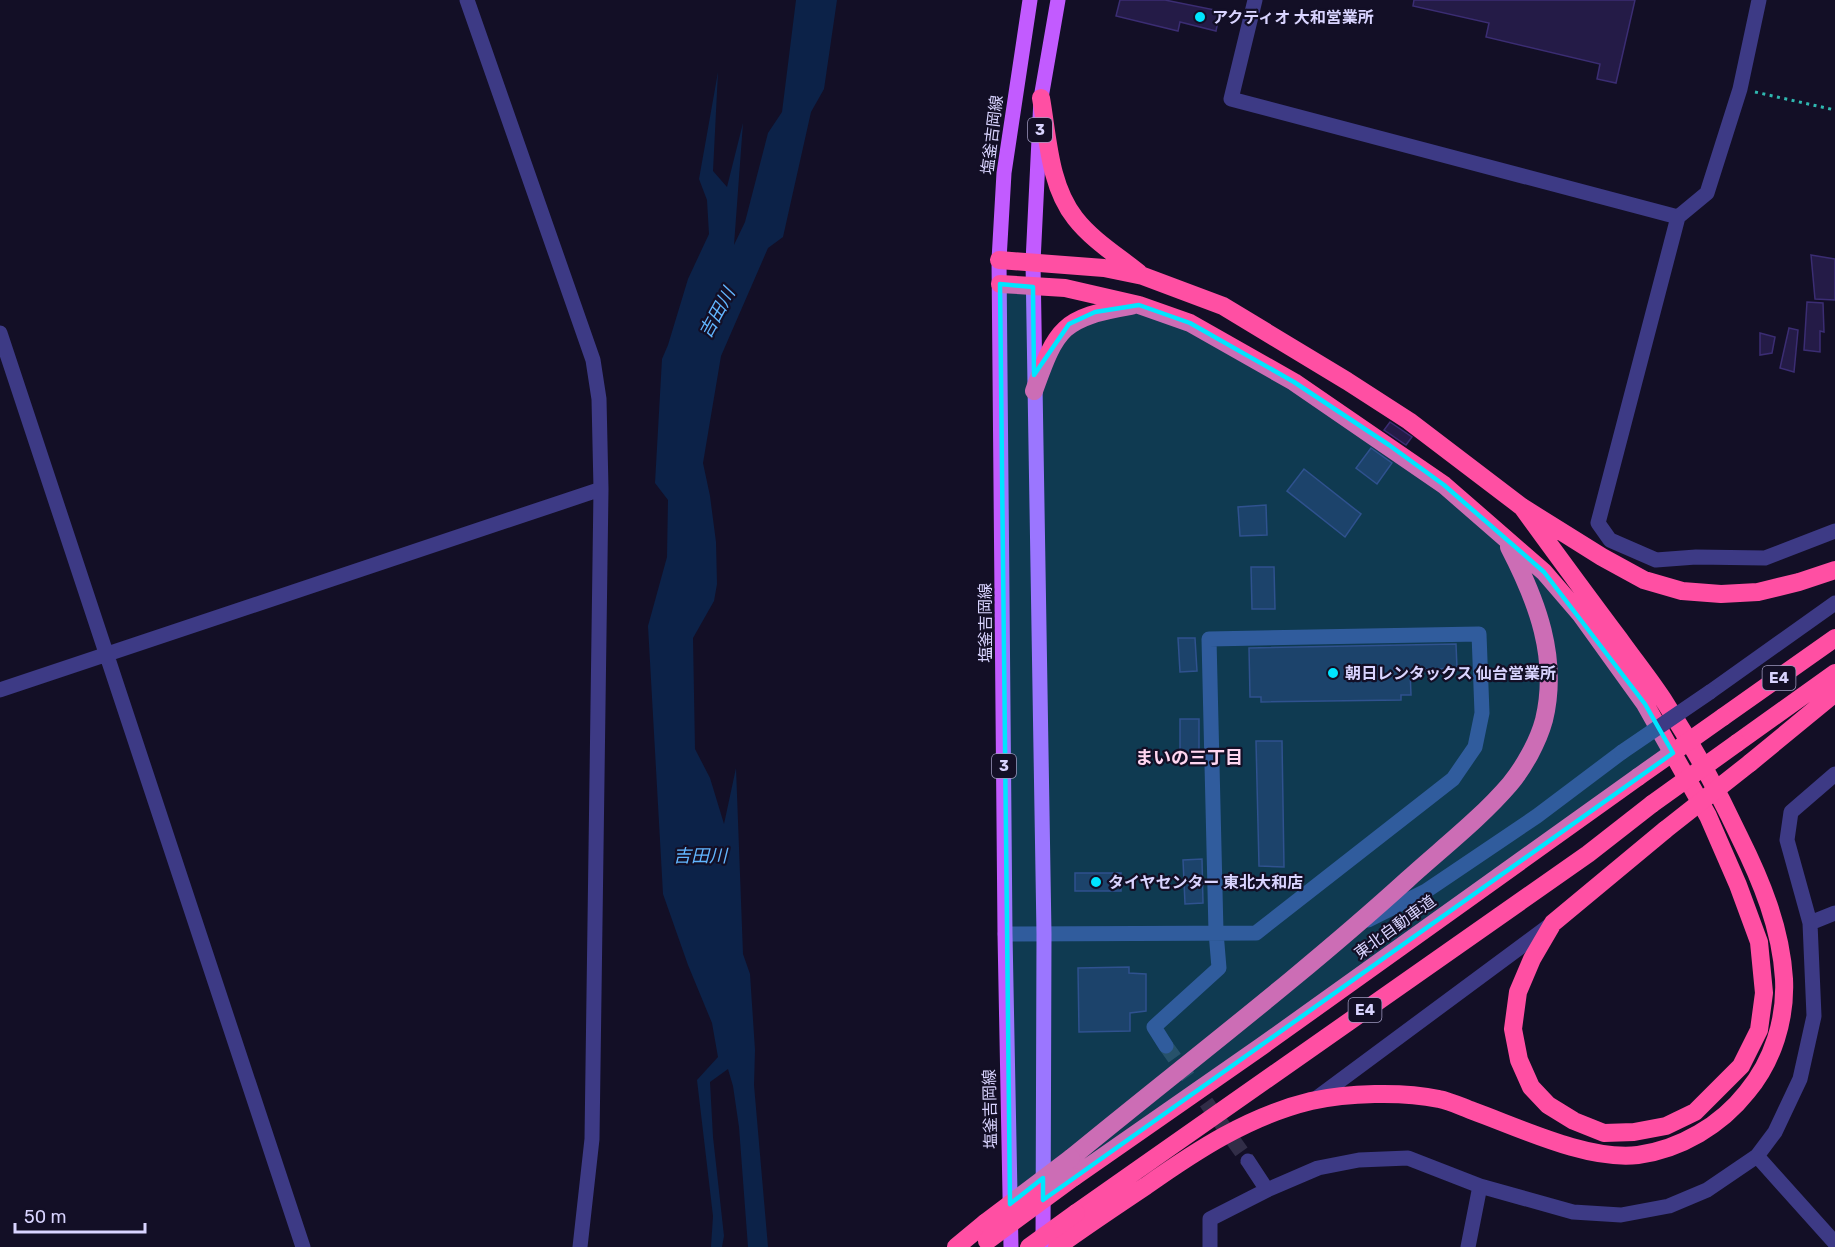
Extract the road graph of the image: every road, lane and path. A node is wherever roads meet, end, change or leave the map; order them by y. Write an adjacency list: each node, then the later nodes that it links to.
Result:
1 (467, 0): 18 (street)
2 (1030, 0): 10 (main road, 塩釜吉岡線 / 3)
3 (1058, 0): 7 (main road, 3)
4 (1256, 0): 9 (street)
5 (1759, 0): 6 (street)
6 (1740, 89): 8 (path); 9 (street)
7 (1041, 98): 11 (main road, 3); 12 (highway)
8 (1835, 110)
9 (1678, 217): 20 (street)
10 (999, 260): 11 (highway); 13 (main road, 塩釜吉岡線 / 3)
11 (1033, 262): 12 (highway); 14 (main road, 3)
12 (1143, 276): 19 (highway)
13 (1000, 284): 14 (highway); 35 (main road, 塩釜吉岡線 / 3)
14 (1033, 287): 15 (highway); 17 (main road, 3)
15 (1139, 305): 17 (highway); 21 (highway)
16 (0, 333): 25 (street)
17 (1034, 391): 36 (main road, 3)
18 (601, 489): 25 (street); 46 (street)
19 (1522, 507): 22 (highway); 38 (highway)
20 (1835, 531)
21 (1503, 534): 31 (highway); 33 (highway)
22 (1835, 570)
23 (1835, 603): 33 (street, bridge)
24 (1835, 638): 43 (highway, 東北自動車道 / E4, bridge)
25 (107, 653): 27 (street); 45 (street)
26 (1835, 673): 49 (highway, E4, bridge)
27 (0, 690)
28 (1835, 693): 31 (highway, bridge)
29 (1835, 774): 32 (street)
30 (1835, 913): 32 (street)
31 (1553, 923): 38 (street)
32 (1810, 923): 39 (street)
33 (1357, 925): 43 (highway, bridge)
34 (1216, 932): 34 (street); 36 (street); 37 (street)
35 (1005, 934): 36 (street); 48 (main road, 塩釜吉岡線 / 3)
36 (1044, 934): 50 (main road, 3)
37 (1166, 1046)
38 (1313, 1101): 51 (highway)
39 (1757, 1156): 41 (street); 44 (street)
40 (1248, 1161): 42 (street)
41 (1480, 1186): 42 (street); 53 (street)
42 (1267, 1190): 52 (street)
43 (983, 1237): 47 (highway)
44 (1835, 1243)
45 (303, 1247)
46 (580, 1247)
47 (956, 1247)
48 (1011, 1247)
49 (1029, 1247)
50 (1043, 1247)
51 (1057, 1247)
52 (1210, 1247)
53 (1468, 1247)

